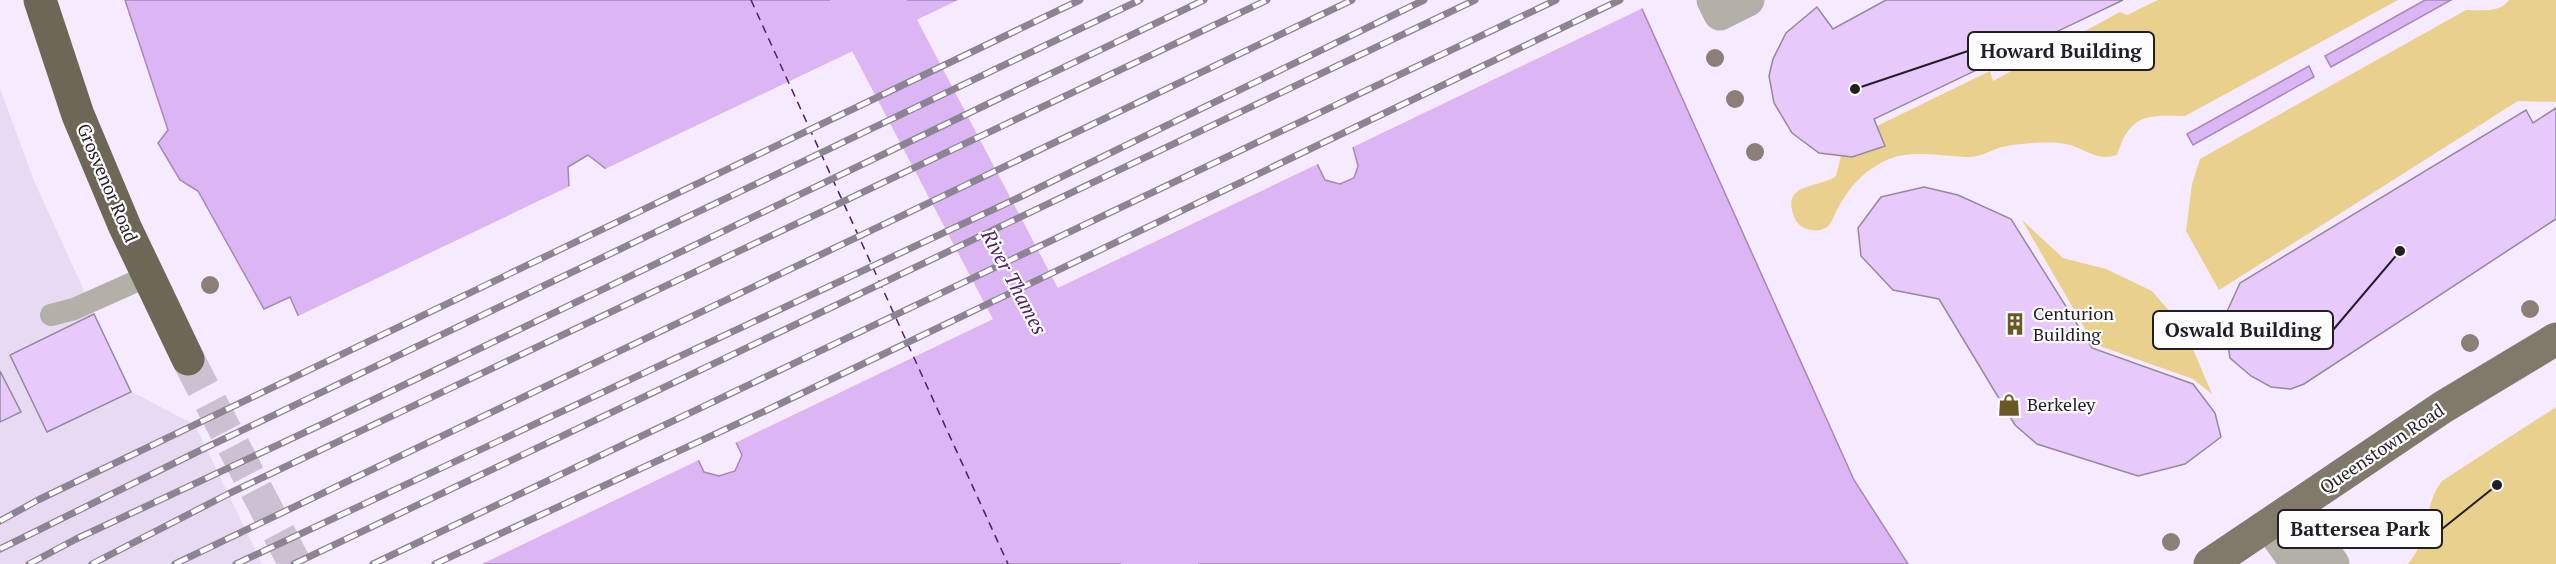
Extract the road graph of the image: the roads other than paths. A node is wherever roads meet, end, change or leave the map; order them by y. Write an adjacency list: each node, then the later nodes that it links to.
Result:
1 (40, 0): 2 (highway, Grosvenor Road)
2 (148, 276): 3 (lane); 5 (highway, Grosvenor Road)
3 (51, 315)
4 (2556, 339): 6 (main road, Queenstown Road)
5 (188, 359)
6 (2282, 516): 7 (main road, Queenstown Road); 8 (street); 9 (street)
7 (2210, 564)
8 (2297, 564)
9 (2333, 564)

